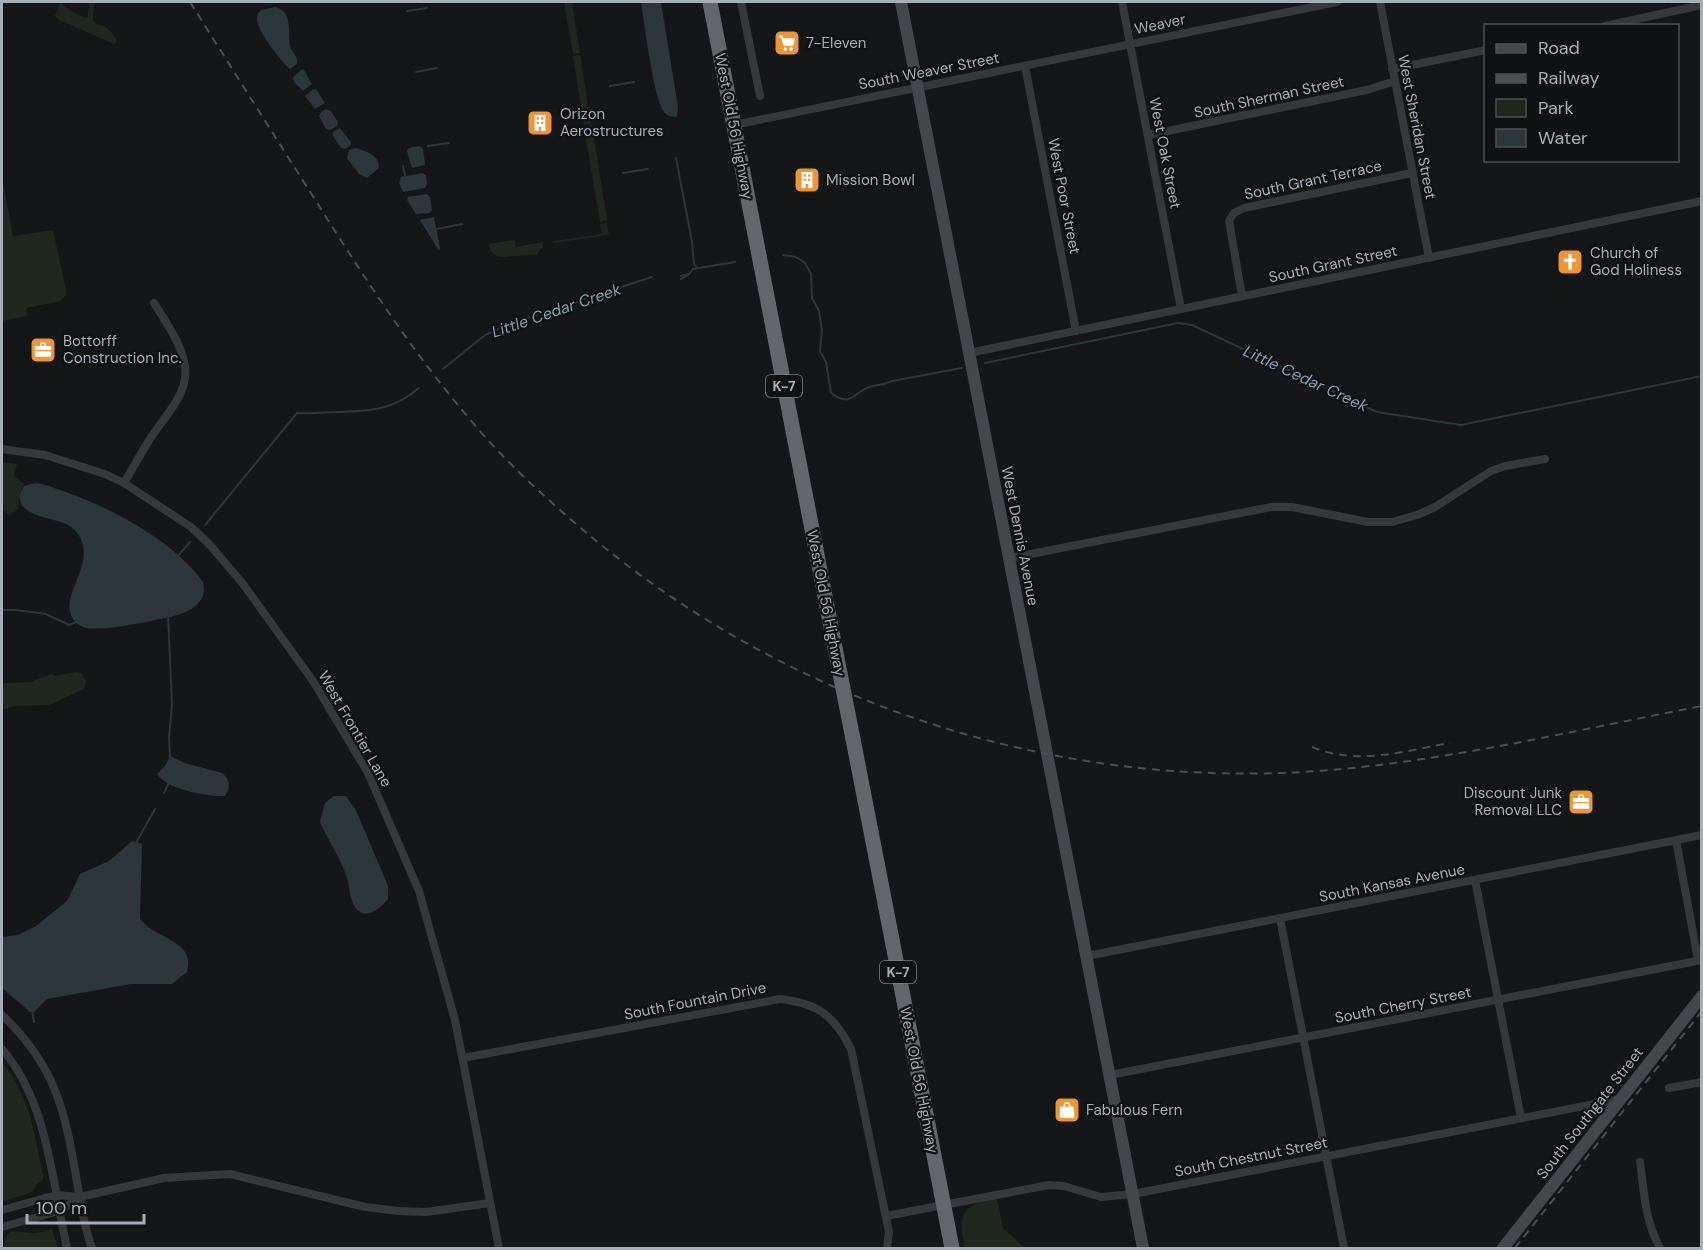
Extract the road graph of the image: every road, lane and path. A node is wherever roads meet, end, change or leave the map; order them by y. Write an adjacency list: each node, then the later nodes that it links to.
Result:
1 (710, 2): 16 (highway, West Old 56 Highway / K-7)
2 (741, 2): 15 (street)
3 (901, 2): 14 (street, West Dennis Avenue)
4 (1122, 2): 9 (street, West Oak Street)
5 (1337, 2): 9 (street, Weaver)
6 (1380, 2): 12 (street, West Sheridan Street)
7 (1701, 6): 8 (street)
8 (1615, 24)
9 (1130, 44): 11 (street, South Weaver Street); 17 (street, West Oak Street)
10 (1484, 50): 12 (street)
11 (1025, 66): 14 (street, South Weaver Street); 24 (street, West Poor Street)
12 (1392, 69): 13 (street, West Sheridan Street)
13 (1395, 81): 17 (street, South Sherman Street); 18 (street, West Sheridan Street)
14 (918, 87): 16 (street, South Weaver Street); 25 (street, West Dennis Avenue)
15 (760, 96)
16 (734, 125): 53 (highway, West Old 56 Highway / K-7, bridge)
17 (1148, 135): 23 (street, West Oak Street)
18 (1412, 173): 20 (street, West Sheridan Street); 21 (street, South Grant Terrace)
19 (1701, 201): 20 (street, South Grant Street)
20 (1428, 258): 21 (street, South Grant Street)
21 (1242, 296): 23 (street, South Grant Street)
22 (154, 303): 28 (street)
23 (1181, 309): 24 (street, South Grant Street)
24 (1076, 331): 25 (street, South Grant Street)
25 (969, 352): 29 (street, West Dennis Avenue)
26 (2, 449): 28 (street, West Frontier Lane)
27 (1545, 459): 29 (street)
28 (124, 483): 41 (street, West Frontier Lane)
29 (1010, 558): 34 (street, West Dennis Avenue)
30 (1701, 835): 31 (street, South Kansas Avenue)
31 (1676, 840): 32 (street, South Kansas Avenue); 35 (street)
32 (1475, 880): 33 (street, South Kansas Avenue); 37 (street)
33 (1280, 918): 34 (street, South Kansas Avenue); 39 (street)
34 (1087, 956): 42 (street, West Dennis Avenue)
35 (1700, 960): 37 (street, South Cherry Street)
36 (1701, 996): 45 (street, South Southgate Street)
37 (1499, 1000): 39 (street, South Cherry Street); 46 (street)
38 (2, 1015): 51 (street)
39 (1303, 1039): 42 (street, South Cherry Street); 47 (street)
40 (2, 1049): 50 (street)
41 (463, 1058): 52 (street, West Frontier Lane); 56 (street, South Fountain Drive)
42 (1110, 1076): 49 (street, West Dennis Avenue)
43 (1701, 1082): 44 (street)
44 (1669, 1088)
45 (1620, 1099): 46 (street, South Chestnut Street); 65 (street, South Southgate Street)
46 (1521, 1118): 47 (street, South Chestnut Street)
47 (1326, 1156): 49 (street, South Chestnut Street); 64 (street)
48 (1640, 1162): 66 (street)
49 (1132, 1194): 53 (street, South Chestnut Street); 63 (street, West Dennis Avenue)
50 (56, 1195): 51 (street); 54 (street); 55 (street)
51 (80, 1197): 52 (street); 55 (street); 59 (street)
52 (490, 1203): 60 (street, West Frontier Lane)
53 (944, 1204): 56 (street, South Chestnut Street); 62 (highway, K-7)
54 (2, 1210)
55 (59, 1211): 57 (street); 58 (street)
56 (886, 1216): 61 (street, South Fountain Drive)
57 (2, 1227)
58 (67, 1248)
59 (92, 1248)
60 (499, 1248)
61 (887, 1248)
62 (952, 1248)
63 (1143, 1248)
64 (1344, 1248)
65 (1503, 1248)
66 (1660, 1248)

